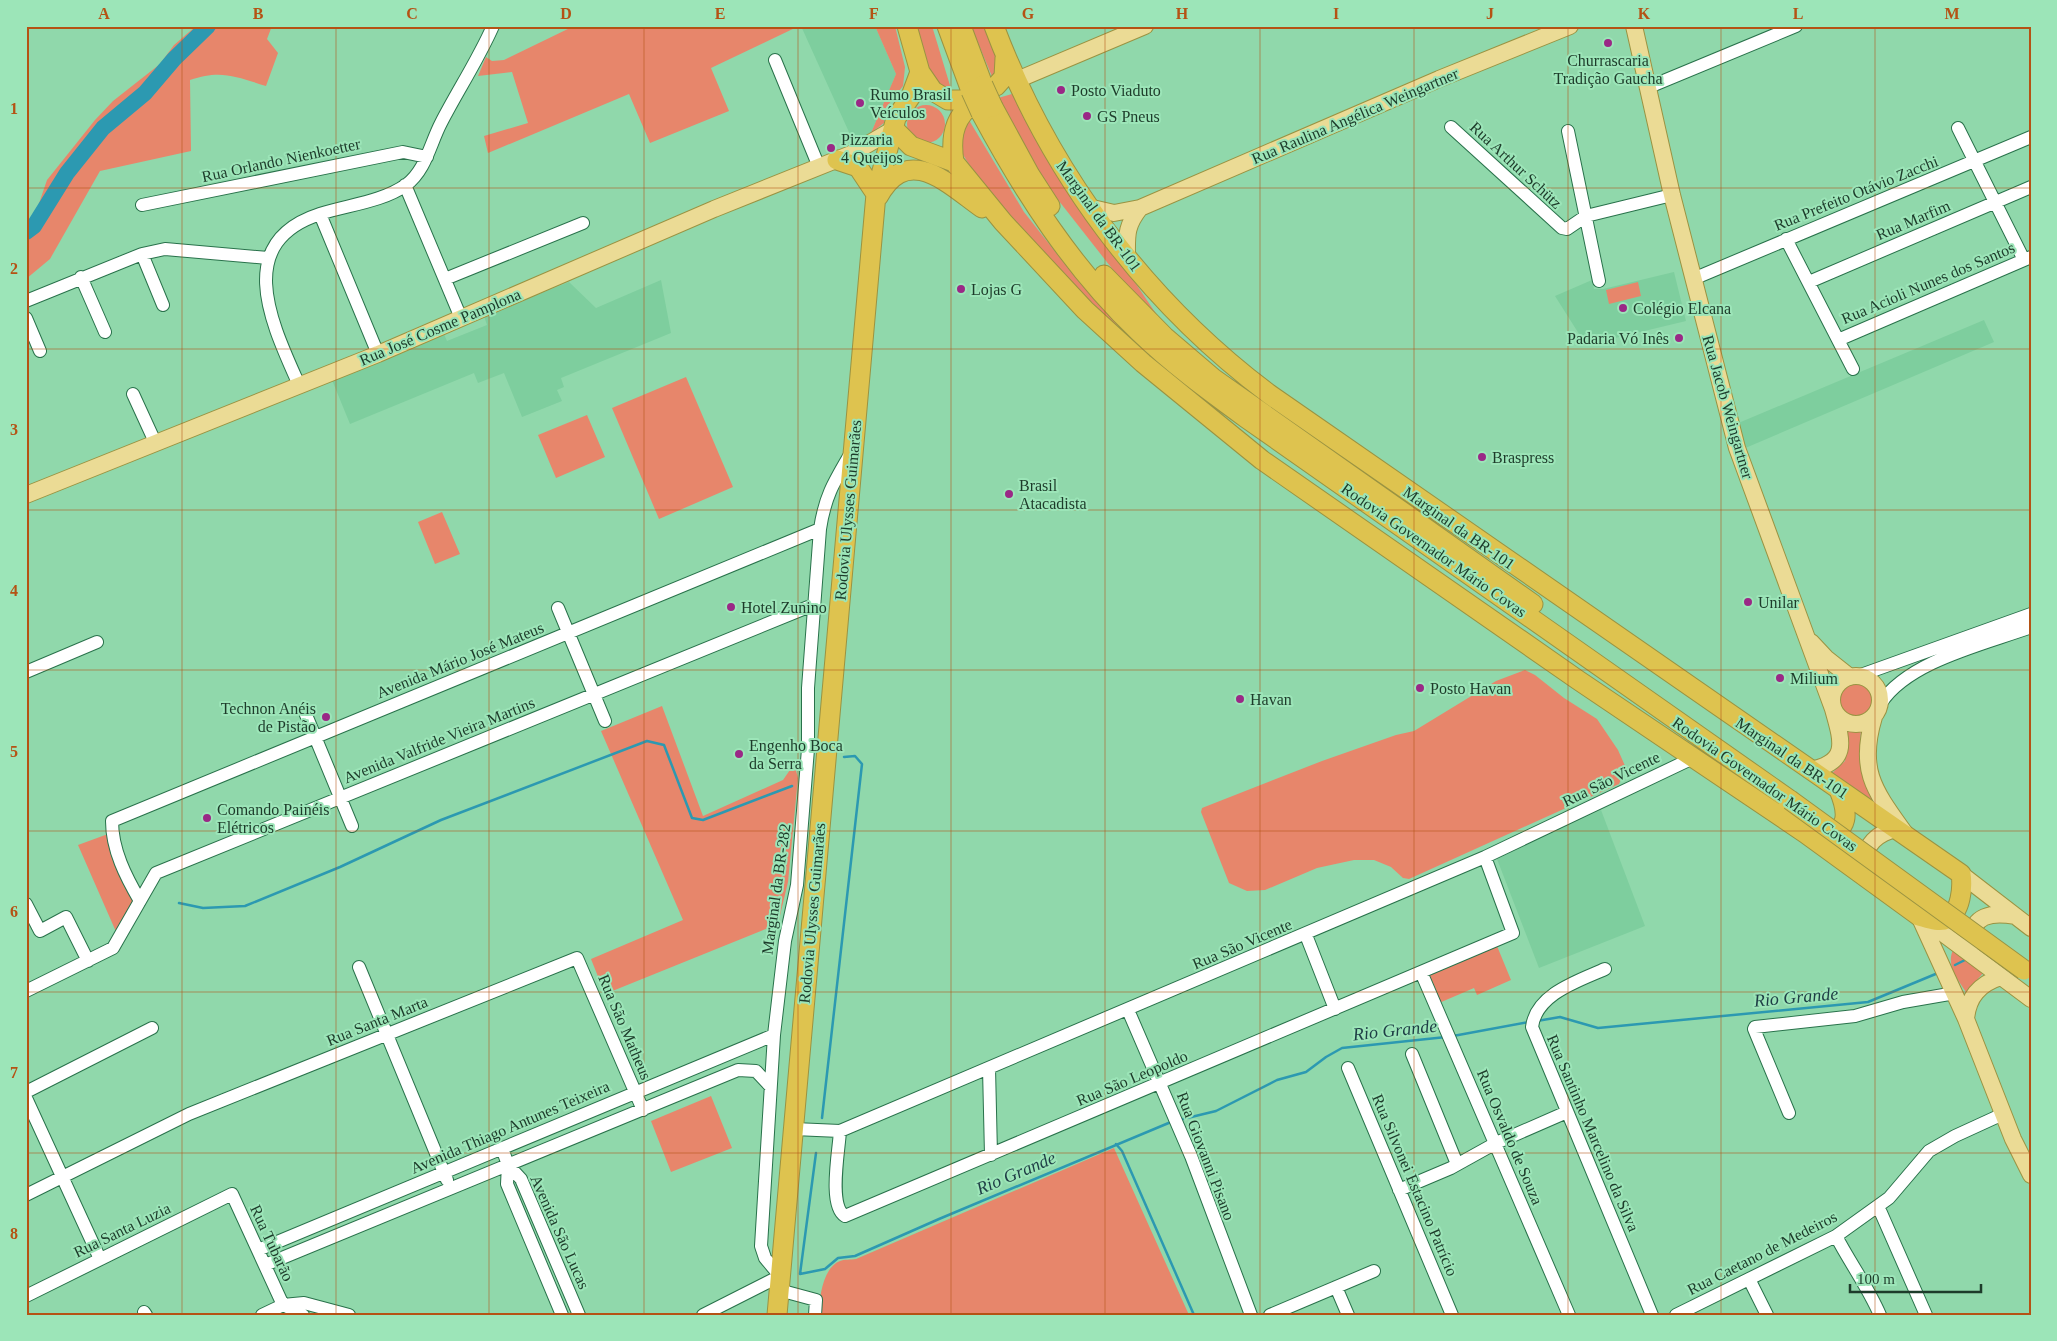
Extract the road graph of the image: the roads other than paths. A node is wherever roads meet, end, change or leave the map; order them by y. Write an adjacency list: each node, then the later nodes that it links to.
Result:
1 (493, 26): 25 (street)
2 (908, 26): 12 (highway)
3 (947, 26): 15 (highway, Rodovia Governador Mário Covas)
4 (961, 26): 15 (highway, Rodovia Governador Mário Covas)
5 (994, 26): 10 (highway, Marginal da BR-101)
6 (1145, 26): 13 (main road)
7 (1570, 26): 37 (main road, Rua Raulina Angélica Weingartner)
8 (1634, 26): 14 (main road, Rua Jacob Weingartner)
9 (1796, 26): 14 (street)
10 (1006, 58): 12 (highway); 13 (highway, Marginal da BR-101)
11 (776, 60): 29 (street)
12 (920, 72): 16 (highway, Rodovia Ulysses Guimarães)
13 (1016, 80): 17 (highway, Marginal da BR-101)
14 (1649, 88): 32 (main road, Rua Jacob Weingartner)
15 (979, 101): 16 (highway); 17 (highway); 28 (highway); 54 (highway, Rodovia Governador Mário Covas); 62 (highway, Rodovia Governador Mário Covas)
16 (906, 103): 20 (highway, Rodovia Ulysses Guimarães)
17 (1027, 104): 36 (highway, Marginal da BR-101)
18 (1451, 127): 39 (street, Rua Arthur Schütz)
19 (1958, 128): 27 (street)
20 (894, 129): 23 (highway); 24 (highway, Rodovia Ulysses Guimarães); 26 (main road, Rua José Cosme Pamplona)
21 (1568, 132): 39 (street)
22 (2031, 137): 27 (street, Rua Prefeito Otávio Zacchi)
23 (918, 150): 24 (highway); 28 (highway)
24 (886, 153): 26 (main road, Rua José Cosme Pamplona); 33 (highway, Rodovia Ulysses Guimarães)
25 (427, 157): 30 (street); 35 (street, Rua Orlando Nienkoetter)
26 (844, 157): 29 (main road, Rua José Cosme Pamplona); 33 (highway)
27 (1975, 161): 34 (street); 42 (street, Rua Prefeito Otávio Zacchi)
28 (954, 162): 40 (highway)
29 (819, 167): 56 (main road, Rua José Cosme Pamplona)
30 (406, 185): 38 (street); 48 (street)
31 (2031, 187): 34 (street, Rua Marfim)
32 (1672, 196): 39 (street, Rua Arthur Schütz); 49 (main road, Rua Jacob Weingartner)
33 (876, 198): 40 (highway); 67 (highway, Rodovia Ulysses Guimarães)
34 (1995, 202): 45 (street); 51 (street, Rua Marfim)
35 (142, 206)
36 (1088, 206): 37 (main road, Rua Raulina Angélica Weingartner); 46 (highway, Marginal da BR-101)
37 (1140, 208): 46 (main road)
38 (320, 214): 44 (street); 60 (street)
39 (1586, 216): 50 (street)
40 (1003, 222): 68 (highway)
41 (583, 223): 48 (street)
42 (1786, 239): 49 (street, Rua Prefeito Otávio Zacchi); 51 (street)
43 (142, 254): 44 (street); 47 (street); 53 (street)
44 (268, 258): 63 (street)
45 (2027, 258): 58 (street, Rua Acioli Nunes dos Santos)
46 (1127, 259): 65 (highway, Marginal da BR-101)
47 (81, 277): 52 (street); 57 (street)
48 (445, 279): 56 (street)
49 (1693, 279): 77 (main road, Rua Jacob Weingartner)
50 (1599, 281)
51 (1809, 282): 58 (street)
52 (26, 301)
53 (163, 305)
54 (1137, 310): 65 (highway); 91 (highway, Rodovia Governador Mário Covas)
55 (26, 318): 59 (street)
56 (461, 318): 60 (main road, Rua José Cosme Pamplona)
57 (105, 332)
58 (1838, 340): 61 (street)
59 (40, 351)
60 (378, 354): 63 (main road, Rua José Cosme Pamplona)
61 (1853, 369)
62 (1199, 384): 68 (highway); 79 (highway, Rodovia Governador Mário Covas)
63 (300, 385): 66 (main road, Rua José Cosme Pamplona)
64 (133, 394): 66 (street)
65 (1303, 418): 89 (highway, Marginal da BR-101)
66 (155, 442): 69 (main road, Rua José Cosme Pamplona)
67 (854, 449): 70 (street, Marginal da BR-282); 136 (highway, Rodovia Ulysses Guimarães)
68 (1306, 490): 71 (highway)
69 (26, 495)
70 (820, 529): 72 (street, Marginal da BR-282); 76 (street, Avenida Mário José Mateus)
71 (1457, 595): 79 (highway); 88 (highway)
72 (813, 605): 82 (street, Avenida Valfride Vieira Martins); 123 (street, Marginal da BR-282)
73 (558, 608): 76 (street)
74 (2031, 614): 81 (street)
75 (2031, 628): 85 (street)
76 (568, 632): 82 (street); 87 (street, Avenida Mário José Mateus)
77 (1806, 637): 81 (main road, Rua Jacob Weingartner); 83 (main road, Rua Jacob Weingartner)
78 (97, 642): 80 (street)
79 (1598, 665): 91 (highway, Rodovia Governador Mário Covas)
80 (26, 672)
81 (1854, 676): 83 (main road); 85 (main road)
82 (594, 694): 86 (street); 92 (street, Avenida Valfride Vieira Martins)
83 (1833, 709): 85 (main road); 89 (main road, Rua Jacob Weingartner)
84 (304, 710): 87 (street)
85 (1878, 710): 94 (main road)
86 (605, 721)
87 (315, 737): 92 (street); 99 (street, Avenida Mário José Mateus)
88 (1693, 758): 95 (highway); 96 (street, Rua São Vicente)
89 (1809, 770): 90 (highway, Marginal da BR-101)
90 (1839, 790): 94 (highway, Marginal da BR-101); 95 (highway)
91 (1794, 795): 111 (highway, Rodovia Governador Mário Covas)
92 (340, 798): 93 (street); 99 (street, Avenida Valfride Vieira Martins)
93 (352, 826)
94 (1902, 832): 97 (highway, Marginal da BR-101); 98 (main road)
95 (1805, 833): 98 (highway)
96 (1486, 857): 105 (street, Rua São Vicente); 113 (street, Rua São Leopoldo)
97 (1961, 874): 102 (main road, Marginal da BR-101); 103 (highway)
98 (1866, 878): 101 (highway)
99 (140, 901): 107 (street, Avenida Valfride Vieira Martins)
100 (26, 904): 107 (street)
101 (1919, 916): 103 (highway); 109 (main road)
102 (2015, 916): 104 (main road, Marginal da BR-101); 108 (main road)
103 (1947, 928): 108 (main road); 109 (main road)
104 (2031, 928)
105 (1306, 935): 118 (street); 119 (street, Rua São Vicente)
106 (577, 958): 122 (street, Rua Santa Marta); 130 (street, Rua São Matheus)
107 (88, 961): 115 (street)
108 (1984, 965): 114 (main road)
109 (1942, 966): 116 (main road)
110 (359, 967): 122 (street)
111 (2028, 968)
112 (1605, 969): 133 (street, Rua Santinho Marcelino da Silva)
113 (1421, 972): 118 (street, Rua São Leopoldo); 138 (street, Rua Osvaldo de Souza)
114 (2001, 977): 117 (main road); 120 (main road)
115 (26, 991)
116 (1955, 993): 120 (main road); 134 (street)
117 (2031, 1000)
118 (1335, 1009): 127 (street, Rua São Leopoldo)
119 (1128, 1010): 125 (street, Rua São Vicente); 127 (street, Rua Giovanni Pisano)
120 (1966, 1019): 135 (main road)
121 (152, 1028): 129 (street)
122 (387, 1034): 143 (street); 145 (street, Rua Santa Marta)
123 (774, 1035): 128 (street, Marginal da BR-282); 130 (street, Avenida Thiago Antunes Teixeira)
124 (1412, 1054): 141 (street)
125 (989, 1068): 137 (street, Rua São Vicente); 140 (street)
126 (1348, 1068): 147 (street, Rua Silvonei Estacino Patrício)
127 (1160, 1083): 140 (street, Rua São Leopoldo); 171 (street, Rua Giovanni Pisano)
128 (770, 1086): 132 (street, Avenida Thiago Antunes Teixeira); 159 (street, Marginal da BR-282)
129 (26, 1092)
130 (635, 1092): 132 (street, Rua São Matheus); 139 (street, Avenida Thiago Antunes Teixeira)
131 (26, 1098): 145 (street)
132 (643, 1110): 142 (street, Avenida Thiago Antunes Teixeira)
133 (1567, 1112): 138 (street); 176 (street, Rua Santinho Marcelino da Silva)
134 (1789, 1113)
135 (2003, 1114): 144 (main road); 150 (street, Rua Caetano de Medeiros)
136 (794, 1129): 137 (street, Rua São Vicente); 159 (highway, Rodovia Ulysses Guimarães)
137 (840, 1131): 140 (street, Rua São Leopoldo)
138 (1496, 1143): 141 (street); 175 (street, Rua Osvaldo de Souza)
139 (502, 1148): 142 (street, Avenida São Lucas); 143 (street, Avenida Thiago Antunes Teixeira)
140 (991, 1156)
141 (1457, 1164): 147 (street)
142 (508, 1165): 146 (street, Avenida Thiago Antunes Teixeira); 153 (street, Avenida São Lucas); 155 (street, Avenida São Lucas)
143 (444, 1172): 146 (street); 152 (street, Avenida Thiago Antunes Teixeira)
144 (2031, 1175)
145 (62, 1177): 149 (street, Rua Santa Marta); 154 (street)
146 (450, 1189): 156 (street, Avenida Thiago Antunes Teixeira)
147 (1400, 1190): 174 (street, Rua Silvonei Estacino Patrício)
148 (232, 1194): 152 (street, Rua Tubarão); 154 (street, Rua Santa Luzia)
149 (26, 1195)
150 (1878, 1206): 151 (street, Rua Caetano de Medeiros); 180 (street)
151 (1836, 1236): 158 (street, Rua Caetano de Medeiros); 179 (street)
152 (258, 1250): 156 (street, Rua Tubarão)
153 (554, 1256): 155 (street); 167 (street, Avenida São Lucas)
154 (100, 1260): 161 (street, Rua Santa Luzia)
155 (540, 1262): 166 (street, Avenida São Lucas)
156 (265, 1265): 162 (street, Rua Tubarão)
157 (1374, 1271): 160 (street)
158 (1749, 1279): 177 (street, Rua Caetano de Medeiros); 178 (street)
159 (779, 1283): 168 (street); 169 (highway, Rodovia Ulysses Guimarães); 170 (street)
160 (1336, 1287): 172 (street); 173 (street)
161 (26, 1296)
162 (283, 1305): 163 (street); 164 (street); 165 (street)
163 (262, 1315)
164 (303, 1315)
165 (349, 1315)
166 (562, 1315)
167 (578, 1315)
168 (703, 1315)
169 (777, 1315)
170 (815, 1315)
171 (1251, 1315)
172 (1270, 1315)
173 (1348, 1315)
174 (1452, 1315)
175 (1569, 1315)
176 (1652, 1315)
177 (1676, 1315)
178 (1767, 1315)
179 (1880, 1315)
180 (1926, 1315)

